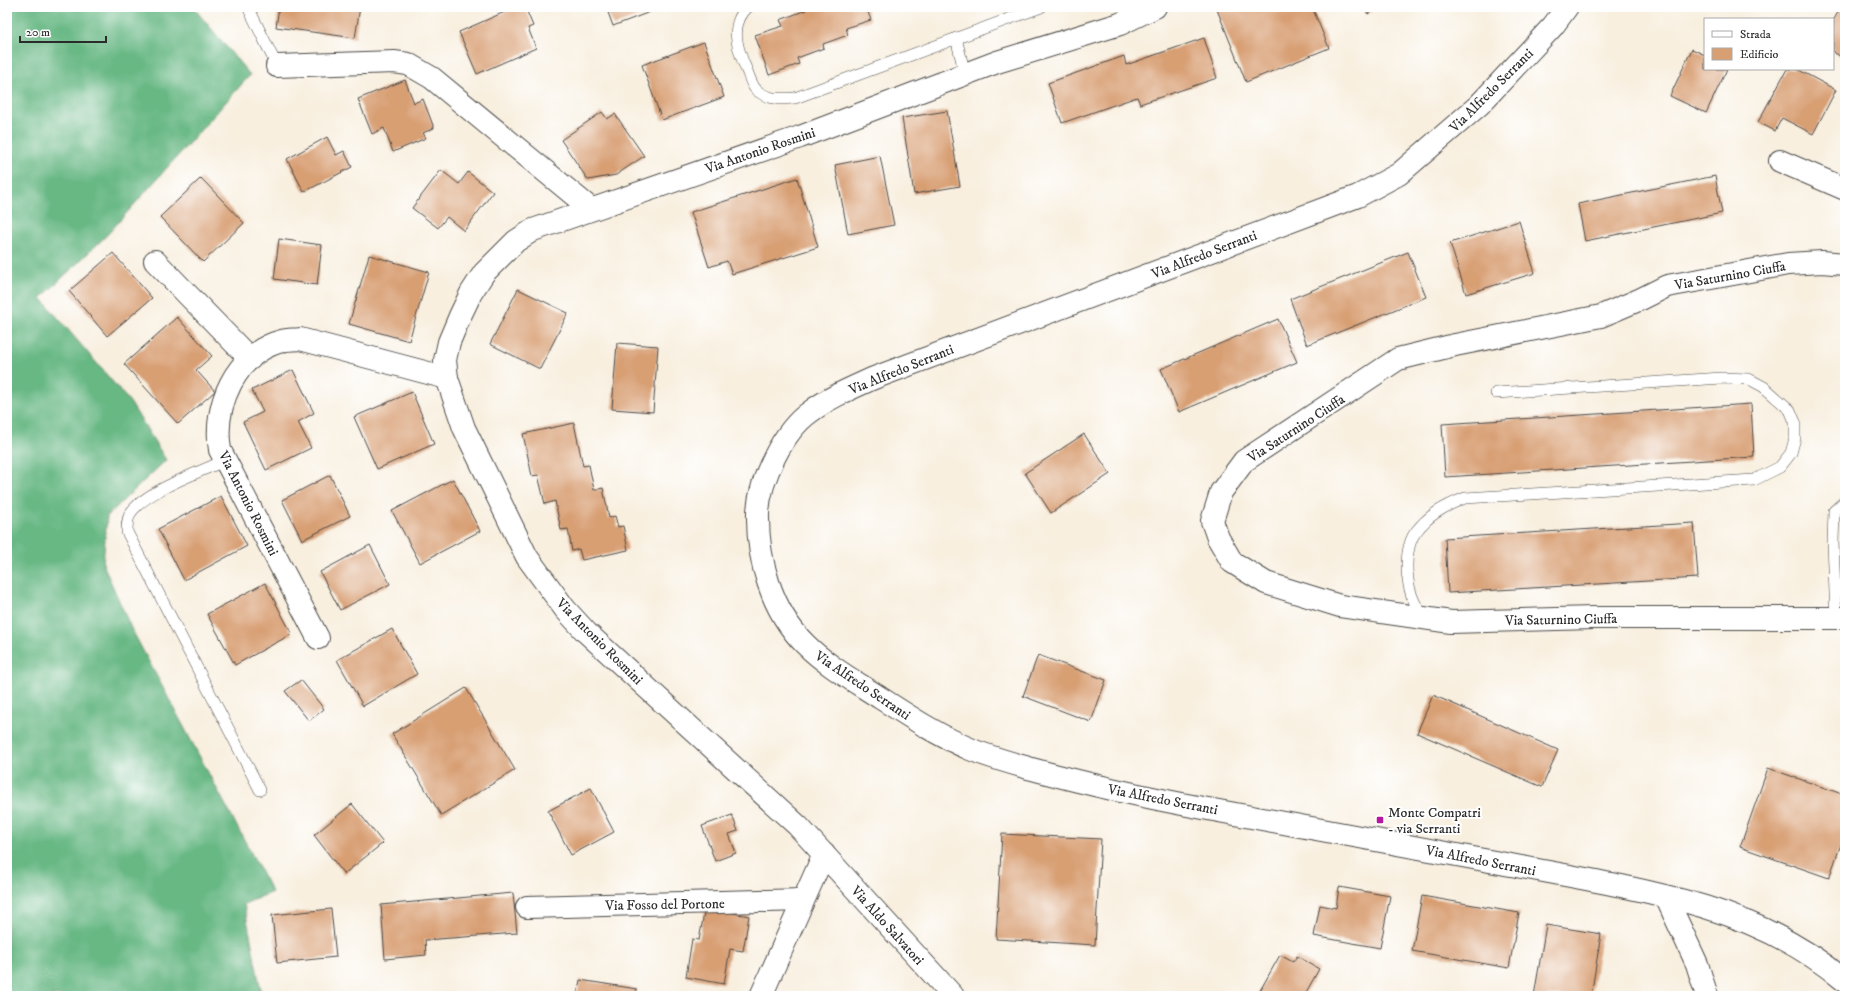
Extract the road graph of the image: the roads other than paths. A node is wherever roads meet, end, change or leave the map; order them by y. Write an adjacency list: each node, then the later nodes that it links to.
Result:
1 (248, 7): 7 (lane)
2 (748, 7): 6 (lane)
3 (1042, 7): 6 (lane)
4 (1155, 7): 8 (street, Via Antonio Rosmini)
5 (1567, 7): 24 (street, Via Alfredo Serranti)
6 (956, 38): 8 (lane)
7 (277, 66): 11 (street)
8 (965, 74): 11 (street, Via Antonio Rosmini)
9 (1780, 161): 10 (street)
10 (1845, 189)
11 (591, 209): 15 (street, Via Antonio Rosmini)
12 (155, 261): 14 (street)
13 (1845, 264): 20 (street, Via Saturnino Ciuffa)
14 (250, 359): 15 (street, Via Antonio Rosmini); 17 (street, Via Antonio Rosmini)
15 (447, 378): 23 (street, Via Antonio Rosmini)
16 (1496, 393): 20 (lane)
17 (226, 460): 21 (street, Via Antonio Rosmini); 22 (lane)
18 (1845, 501): 19 (lane)
19 (1840, 618): 20 (street, Via Saturnino Ciuffa)
20 (1431, 620)
21 (318, 638)
22 (260, 790)
23 (824, 854): 25 (street); 29 (street, Via Aldo Salvatori)
24 (1666, 897): 27 (street, Via Alfredo Serranti); 30 (street)
25 (803, 900): 26 (street, Via Fosso del Portone); 28 (street)
26 (527, 907)
27 (1845, 981)
28 (761, 996)
29 (953, 996)
30 (1707, 996)

